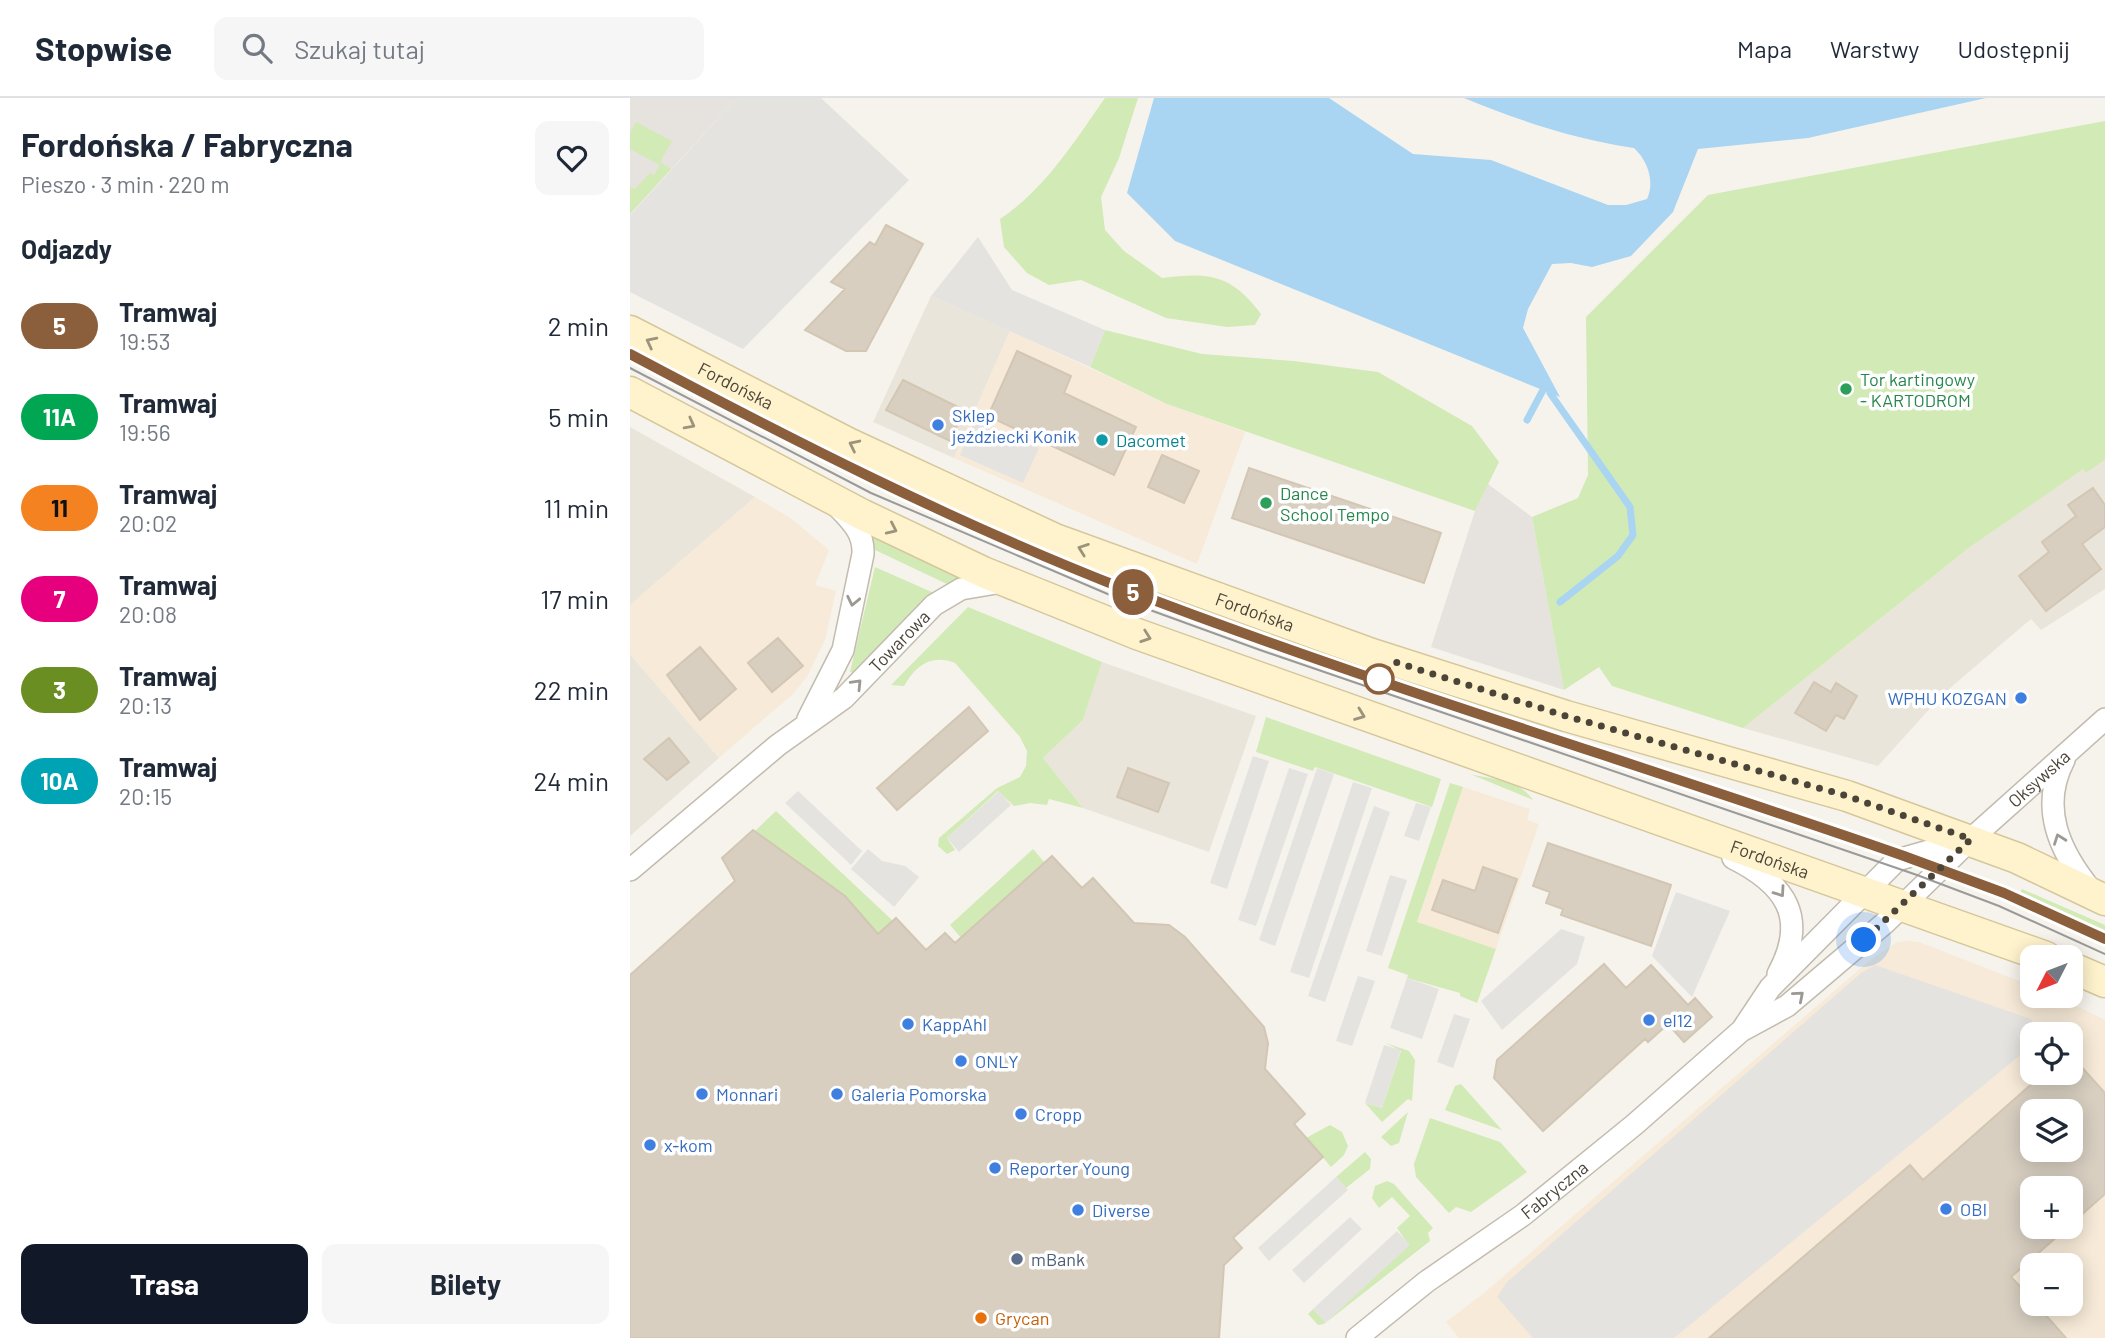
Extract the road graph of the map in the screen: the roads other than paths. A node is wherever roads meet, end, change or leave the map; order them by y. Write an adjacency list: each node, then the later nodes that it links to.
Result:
1 (630, 331): 9 (main road, Fordońska, one-way to 1)
2 (630, 392): 3 (main road, Fordońska, one-way to 3)
3 (829, 497): 4 (main road, Fordońska, one-way to 4); 6 (street, Towarowa, one-way to 6)
4 (1007, 582): 6 (street, Towarowa, one-way to 4); 8 (main road, Fordońska, one-way to 8)
5 (2105, 719): 7 (street, Oksywska)
6 (804, 727): 10 (street, Towarowa)
7 (2069, 752): 9 (street, Oksywska); 12 (street, one-way to 7)
8 (1659, 820): 11 (main road, Fordońska); 17 (street, one-way to 17)
9 (1971, 839): 11 (street, Fabryczna); 12 (main road); 13 (street, Oksywska)
10 (630, 870)
11 (1864, 893): 13 (main road, Fordońska); 17 (street, Fabryczna)
12 (2101, 898)
13 (1916, 910): 14 (main road); 18 (street, Fabryczna, one-way to 13)
14 (2020, 948)
15 (2083, 973): 16 (main road)
16 (2105, 982)
17 (1770, 988): 18 (street, Fabryczna)
18 (1741, 1031): 19 (street, Fabryczna)
19 (1357, 1338)

